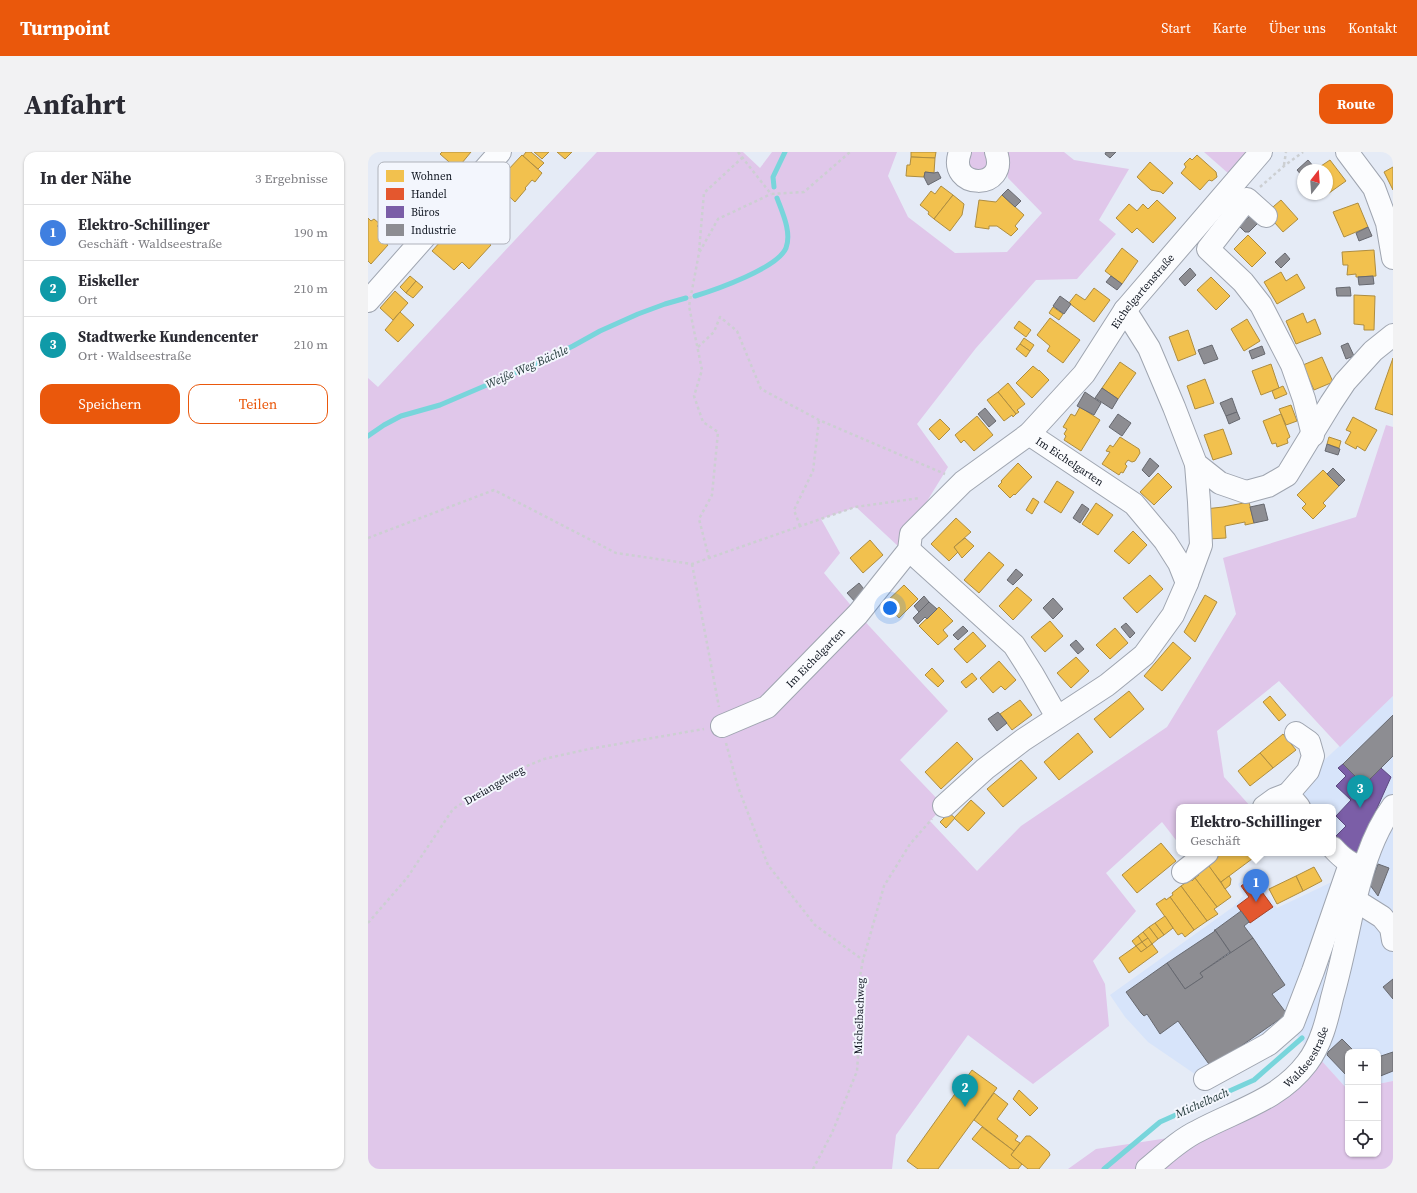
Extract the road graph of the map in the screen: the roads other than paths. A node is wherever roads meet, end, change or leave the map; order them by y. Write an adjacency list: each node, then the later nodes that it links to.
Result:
1 (500, 152): 6 (street)
2 (960, 152): 3 (street)
3 (996, 152)
4 (1261, 152): 11 (street, Eichelgartenstraße)
5 (1347, 152): 9 (street)
6 (491, 162)
7 (1266, 216): 14 (street)
8 (418, 244): 10 (street)
9 (1393, 258)
10 (368, 301)
11 (1126, 310): 13 (street, Eichelgartenstraße); 15 (street)
12 (1393, 335): 14 (street)
13 (1029, 434): 16 (street, Im Eichelgarten); 17 (street, Im Eichelgarten)
14 (1313, 435): 15 (street)
15 (1196, 464): 17 (street)
16 (909, 550): 18 (street); 19 (street, Im Eichelgarten)
17 (1187, 583): 18 (street)
18 (1057, 717): 23 (street)
19 (722, 726)
20 (1296, 733): 21 (street)
21 (1294, 801): 22 (street)
22 (1268, 804)
23 (944, 806)
24 (1393, 806): 27 (street, Waldseestraße)
25 (1336, 851): 27 (street)
26 (1203, 856): 28 (street)
27 (1356, 866): 29 (street, Waldseestraße); 31 (street)
28 (1183, 872)
29 (1355, 900): 30 (street); 32 (street, Waldseestraße)
30 (1393, 940)
31 (1206, 1079)
32 (1147, 1169)

